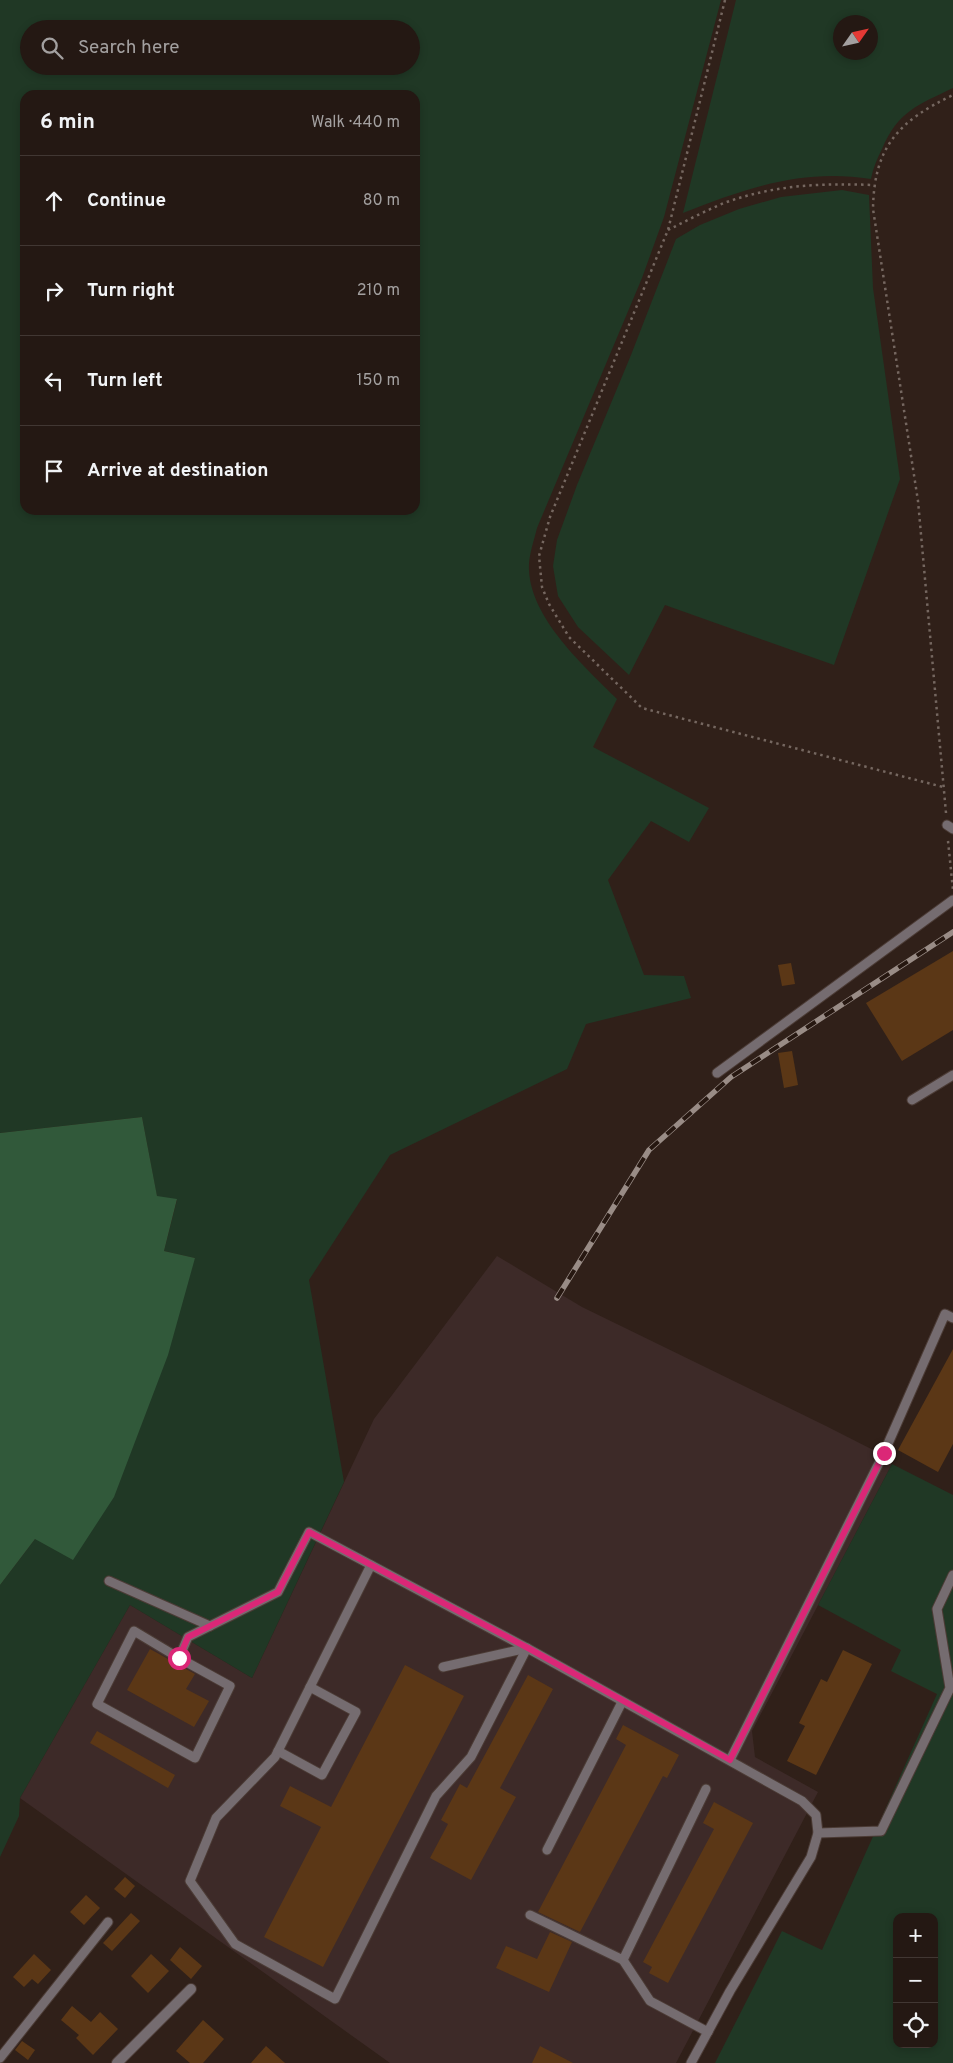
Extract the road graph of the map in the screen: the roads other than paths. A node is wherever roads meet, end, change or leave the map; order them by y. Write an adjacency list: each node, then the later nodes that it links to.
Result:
1 (953, 900): 2 (lane)
2 (717, 1072)
3 (953, 1075): 4 (lane)
4 (912, 1100)
5 (953, 1318): 16 (lane)
6 (371, 1565): 9 (lane); 10 (lane); 13 (lane)
7 (953, 1576): 18 (lane)
8 (109, 1581): 9 (lane)
9 (210, 1626): 11 (lane)
10 (528, 1648): 12 (lane); 14 (lane); 15 (lane)
11 (179, 1658): 11 (lane)
12 (443, 1667)
13 (310, 1687): 15 (lane); 15 (lane)
14 (622, 1702): 16 (lane); 19 (lane)
15 (278, 1751)
16 (730, 1760): 18 (lane)
17 (706, 1789): 22 (lane)
18 (818, 1833): 24 (lane)
19 (547, 1850)
20 (530, 1915): 22 (lane)
21 (108, 1922): 25 (lane)
22 (623, 1960): 24 (lane)
23 (192, 1989): 26 (street)
24 (708, 2032): 27 (lane)
25 (0, 2058)
26 (117, 2063)
27 (691, 2063)

